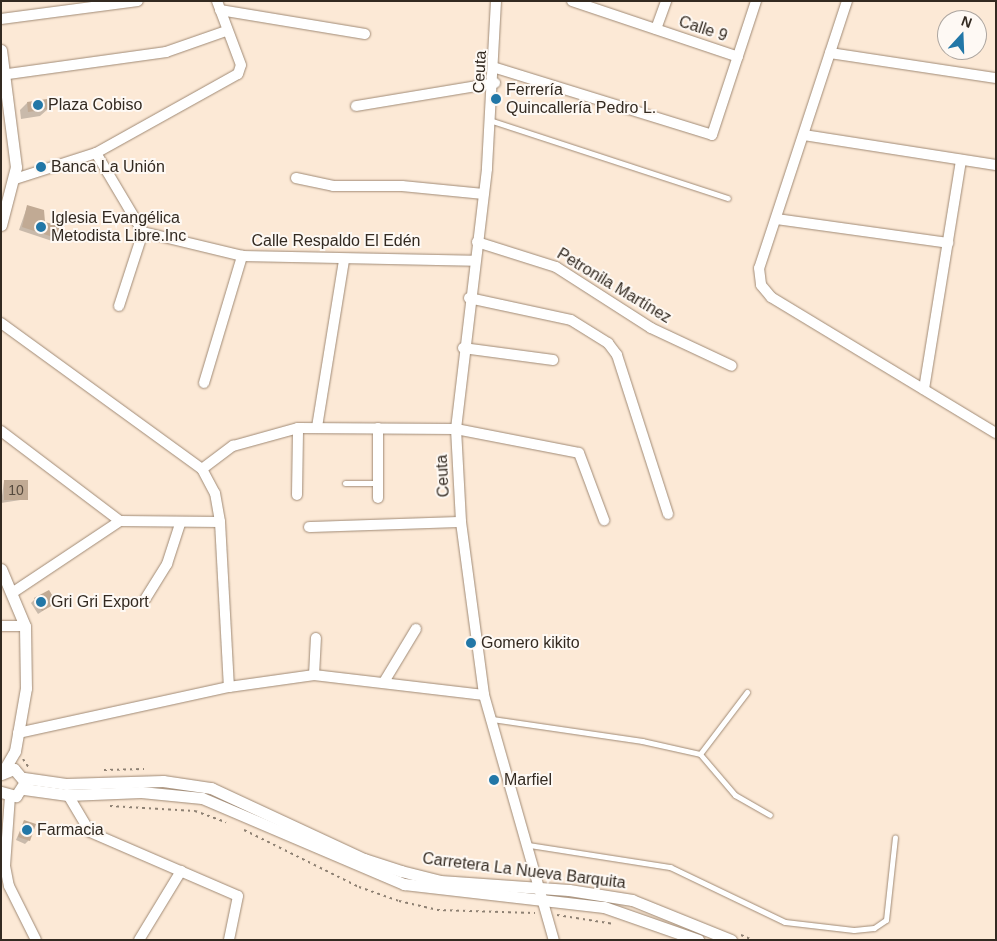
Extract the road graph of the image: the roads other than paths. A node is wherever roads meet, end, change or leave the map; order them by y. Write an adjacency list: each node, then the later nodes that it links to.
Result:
1 (138, 1): 8 (street)
2 (496, 1): 15 (street, Ceuta)
3 (666, 1): 9 (street)
4 (756, 1): 14 (street)
5 (847, 1): 13 (street)
6 (576, 2): 9 (street, Calle 9)
7 (219, 6): 10 (street); 11 (street)
8 (1, 19)
9 (656, 29): 14 (street, Calle 9)
10 (226, 31): 16 (street); 24 (street)
11 (365, 34)
12 (1, 50): 16 (street)
13 (830, 53): 17 (street); 23 (street)
14 (738, 57): 15 (street)
15 (496, 68): 18 (street, Ceuta)
16 (4, 74): 21 (street)
17 (996, 78)
18 (495, 83): 19 (street); 20 (street, Ceuta)
19 (356, 106)
20 (492, 121): 29 (street, Ceuta); 31 (lane)
21 (14, 130): 22 (street); 28 (street)
22 (1, 133)
23 (804, 135): 25 (street); 32 (street)
24 (96, 152): 28 (street); 34 (street)
25 (961, 160): 26 (street); 36 (street)
26 (996, 165)
27 (296, 178): 29 (street)
28 (15, 180): 30 (street)
29 (484, 194): 35 (street, Ceuta)
30 (6, 197): 33 (street)
31 (728, 198)
32 (776, 219): 36 (street); 47 (street)
33 (1, 225)
34 (143, 232): 37 (street, Calle Respaldo El Edén); 41 (street)
35 (476, 242): 39 (street, Ceuta); 45 (street, Petronila Martínez)
36 (948, 243): 47 (street)
37 (242, 256): 38 (street, Calle Respaldo El Edén); 46 (street)
38 (344, 260): 39 (street, Calle Respaldo El Edén); 48 (street)
39 (474, 261): 40 (street, Ceuta)
40 (469, 298): 43 (street, Ceuta); 59 (street)
41 (119, 306)
42 (1, 323): 54 (street)
43 (463, 348): 44 (street); 51 (street, Ceuta)
44 (553, 360)
45 (732, 366)
46 (204, 383)
47 (924, 389): 53 (street)
48 (317, 427): 49 (street); 50 (street)
49 (298, 428): 54 (street); 57 (street)
50 (378, 428): 51 (street); 56 (street)
51 (456, 429): 60 (street); 63 (street, Ceuta)
52 (1, 431): 61 (street)
53 (996, 434)
54 (202, 469): 62 (street)
55 (345, 483): 56 (lane)
56 (378, 483): 58 (street)
57 (297, 495)
58 (378, 498)
59 (668, 514)
60 (604, 520)
61 (120, 521): 64 (street); 67 (street)
62 (220, 522): 64 (street); 75 (street)
63 (461, 522): 65 (street); 77 (street, Ceuta)
64 (180, 524): 68 (street)
65 (309, 528)
66 (1, 569): 67 (street)
67 (12, 593): 70 (street)
68 (144, 601)
69 (1, 626): 70 (street)
70 (24, 626): 79 (street)
71 (416, 628): 74 (street)
72 (316, 638): 73 (street)
73 (314, 675): 74 (street); 75 (street)
74 (384, 682): 77 (street)
75 (230, 687): 79 (street)
76 (747, 692): 81 (lane)
77 (484, 695): 78 (street, Ceuta)
78 (492, 719): 81 (lane); 88 (street, Ceuta)
79 (18, 733): 80 (street)
80 (16, 754): 82 (street); 83 (street)
81 (700, 754): 86 (lane)
82 (2, 773): 83 (street)
83 (26, 779): 84 (street); 85 (street, Carretera La Nueva Barquita); 91 (street, Carretera La Nueva Barquita)
84 (6, 794): 90 (street)
85 (68, 796): 89 (street); 91 (street, Carretera La Nueva Barquita)
86 (770, 814)
87 (895, 837): 88 (lane)
88 (529, 845): 91 (street, Ceuta)
89 (181, 871): 94 (street); 95 (street)
90 (5, 887): 93 (street)
91 (542, 894): 92 (street, Carretera La Nueva Barquita); 96 (street, Ceuta); 97 (street, Carretera La Nueva Barquita)
92 (732, 936)
93 (36, 940)
94 (139, 940)
95 (229, 940)
96 (554, 940)
97 (698, 940)

